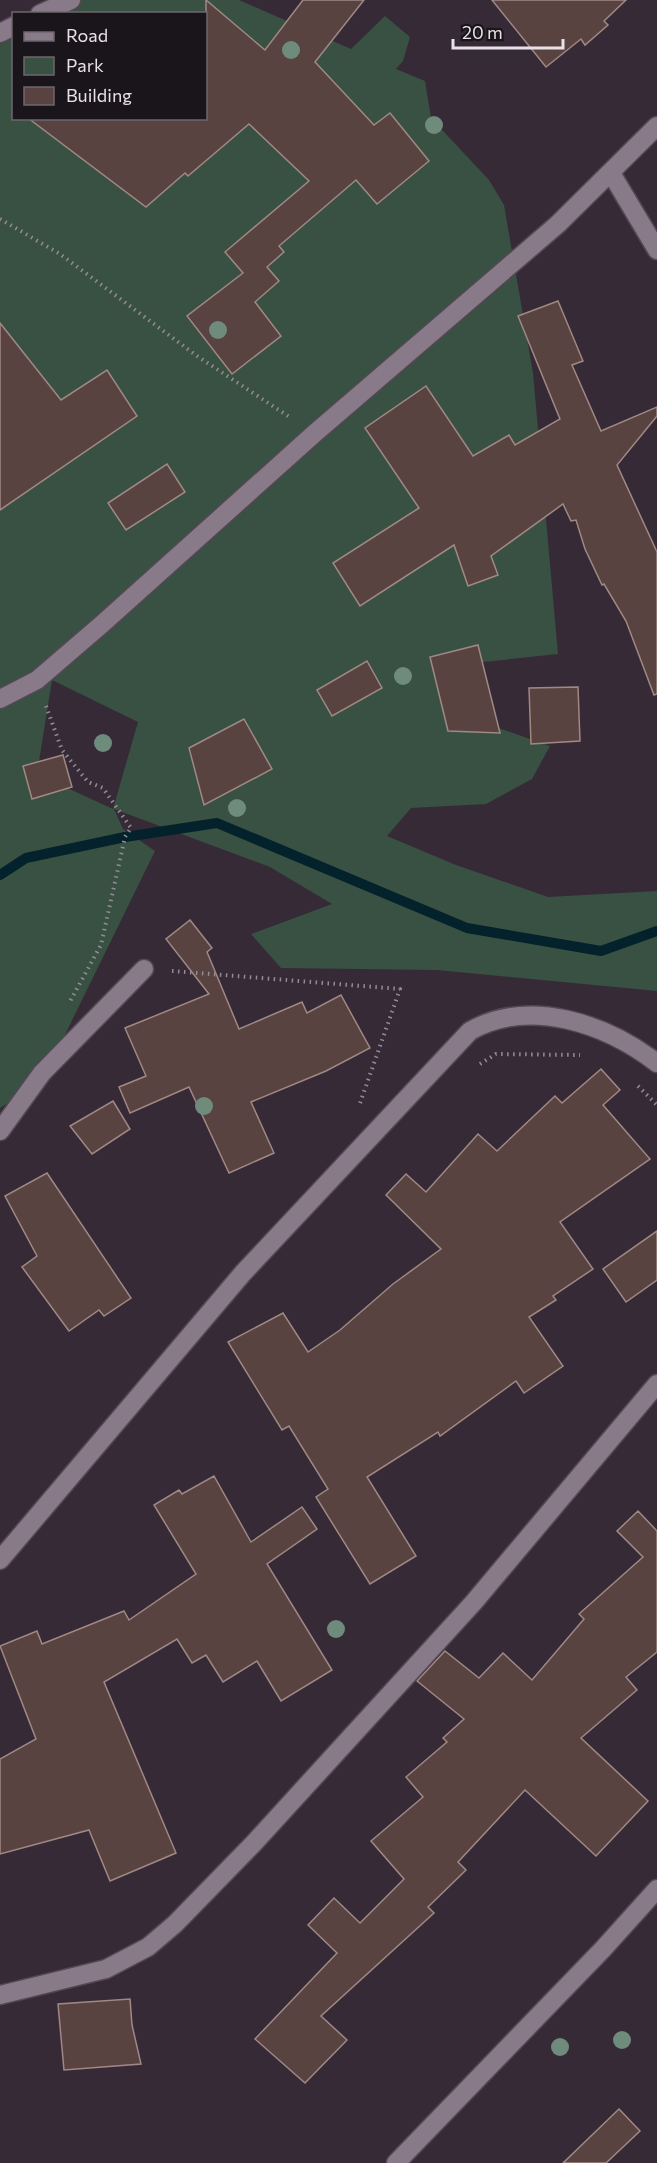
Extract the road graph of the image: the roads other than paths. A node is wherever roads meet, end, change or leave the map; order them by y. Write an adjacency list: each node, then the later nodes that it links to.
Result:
1 (70, 0): 2 (street)
2 (41, 8)
3 (657, 126): 4 (street)
4 (611, 173): 5 (street); 6 (street)
5 (657, 250)
6 (0, 699)
7 (144, 969): 9 (street)
8 (657, 1063): 11 (street)
9 (0, 1131)
10 (657, 1384): 13 (street)
11 (0, 1560)
12 (657, 1889): 14 (street)
13 (0, 1995)
14 (396, 2163)

